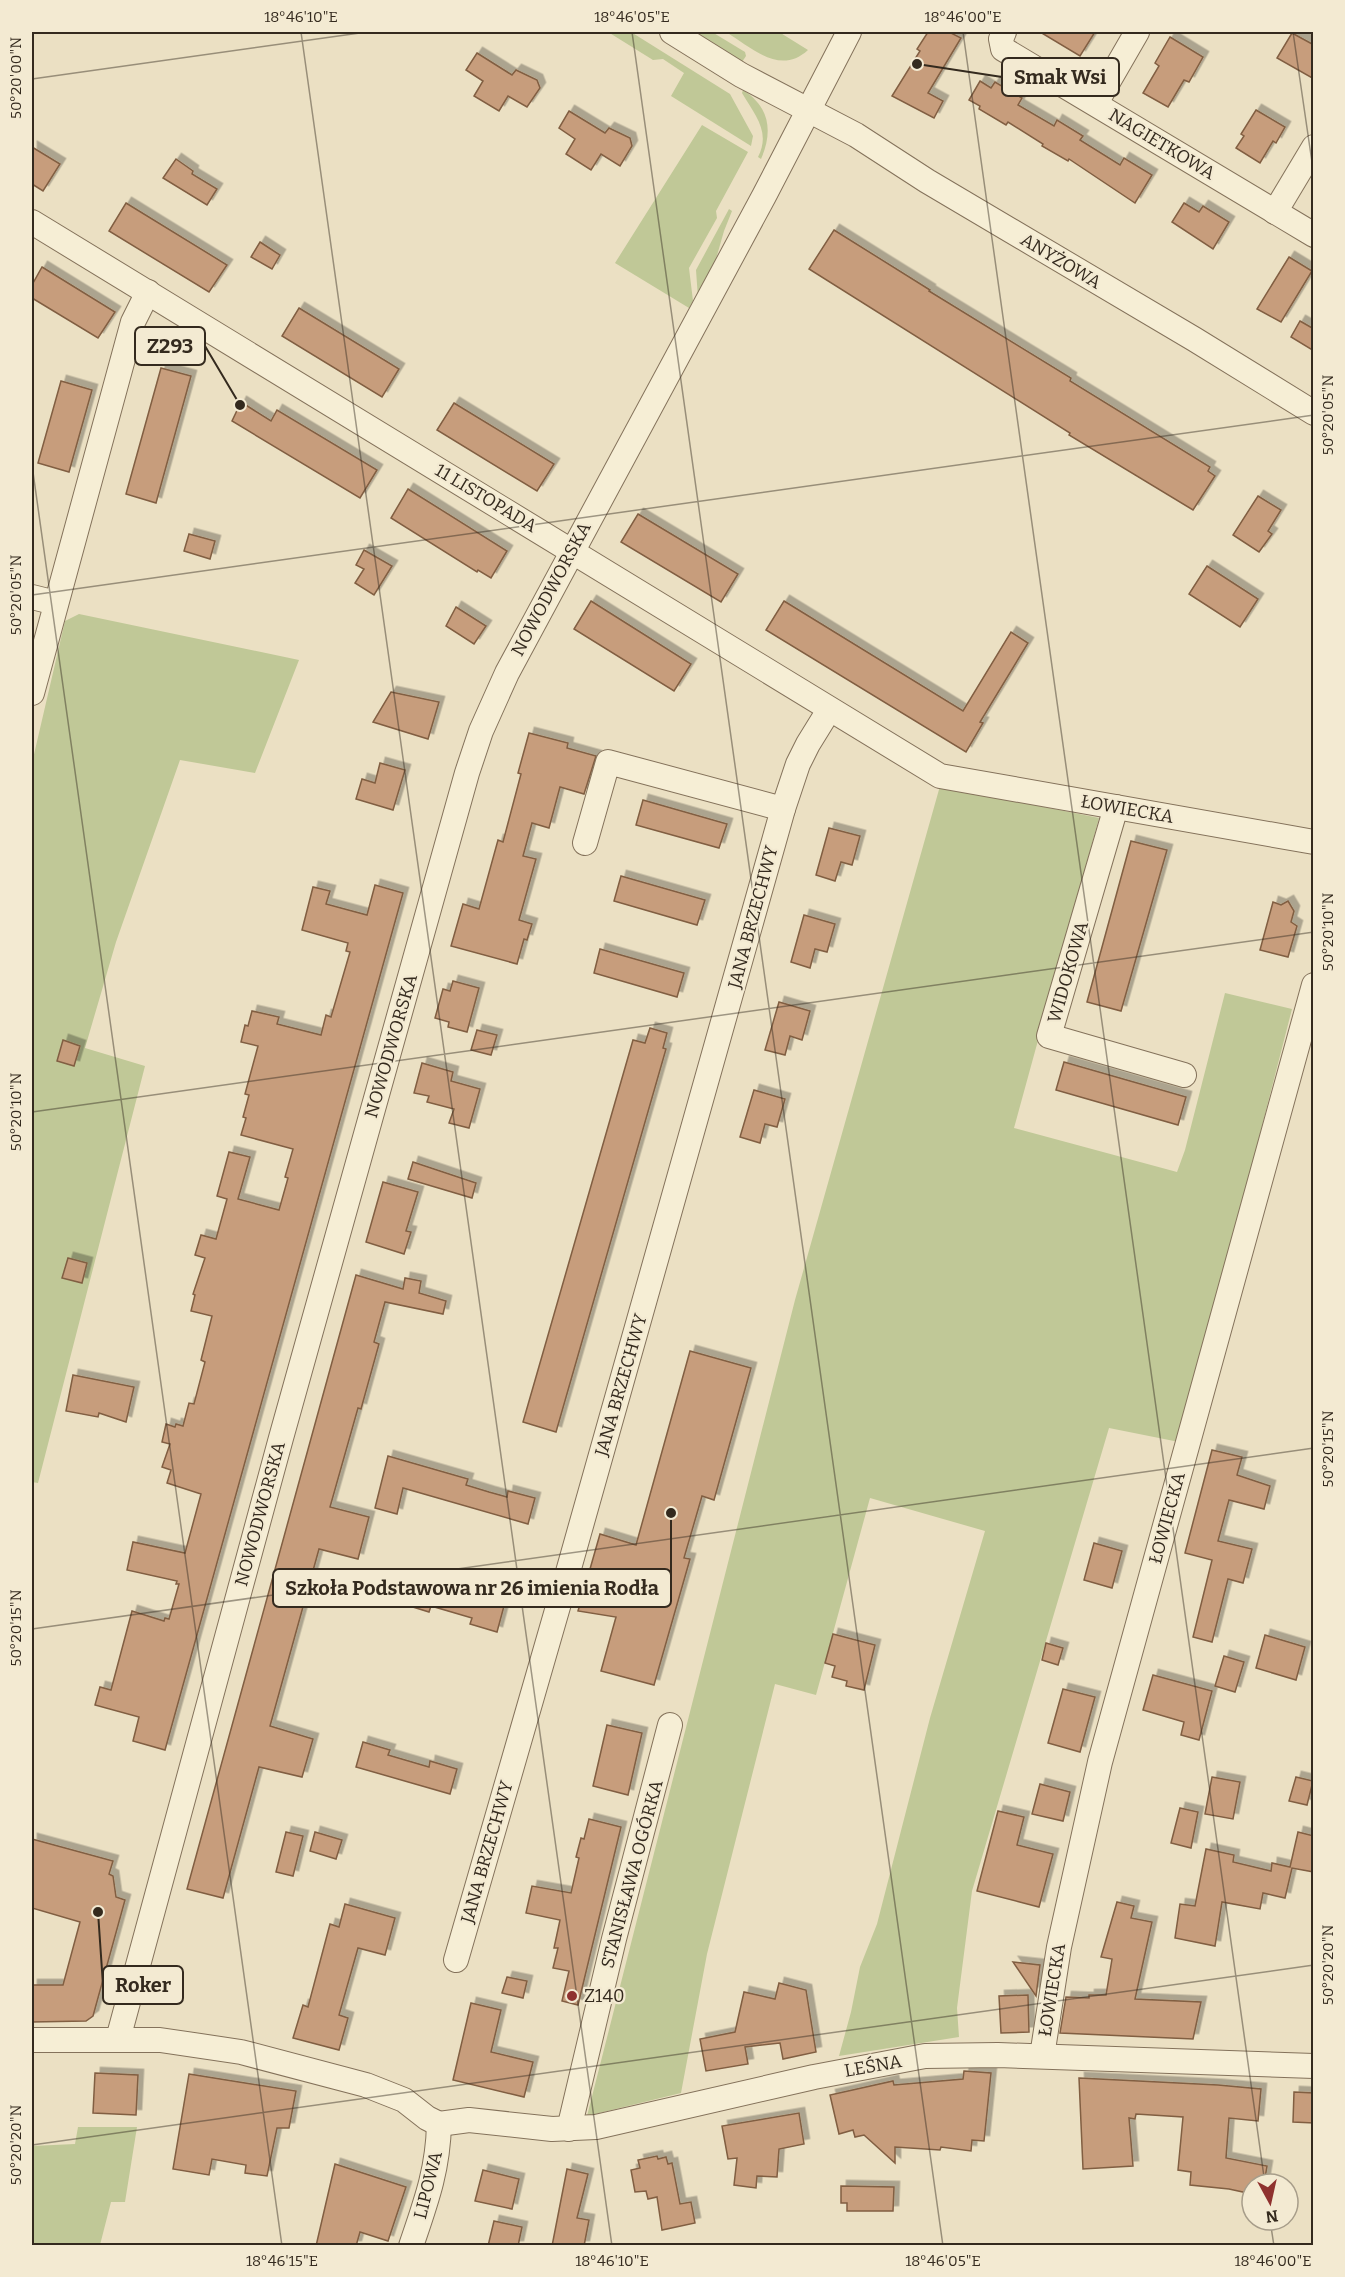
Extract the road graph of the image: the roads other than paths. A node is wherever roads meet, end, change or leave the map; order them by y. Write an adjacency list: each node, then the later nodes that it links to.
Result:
1 (672, 32): 6 (street, ANYŻOWA)
2 (849, 32): 6 (street, NOWODWORSKA)
3 (1004, 32): 5 (street, NAGIETKOWA)
4 (1137, 32): 5 (street)
5 (1096, 103): 8 (street, NAGIETKOWA)
6 (808, 110): 12 (street, ANYŻOWA); 13 (street, NOWODWORSKA)
7 (1314, 147): 8 (street)
8 (1275, 212): 10 (street, NAGIETKOWA)
9 (32, 222): 11 (street, 11 LISTOPADA)
10 (1314, 235)
11 (148, 292): 13 (street, 11 LISTOPADA); 15 (street)
12 (1314, 414)
13 (572, 550): 17 (street, 11 LISTOPADA); 27 (street, NOWODWORSKA)
14 (32, 597): 15 (street)
15 (56, 603): 16 (street)
16 (32, 693)
17 (829, 710): 18 (street, 11 LISTOPADA); 20 (street, JANA BRZECHWY)
18 (940, 776): 19 (street, ŁOWIECKA)
19 (1116, 807): 21 (street, ŁOWIECKA); 24 (street, WIDOKOWA)
20 (783, 809): 22 (street); 26 (street, JANA BRZECHWY)
21 (1314, 842)
22 (585, 843)
23 (1314, 985): 29 (street, ŁOWIECKA)
24 (1184, 1075)
25 (670, 1725): 32 (street, STANISŁAWA OGÓRKA)
26 (456, 1960)
27 (118, 2039): 28 (street); 31 (street)
28 (32, 2040)
29 (1042, 2056): 30 (street, LEŚNA); 32 (street, LEŚNA)
30 (1314, 2066)
31 (439, 2124): 32 (street, LEŚNA); 33 (street, LIPOWA)
32 (570, 2129)
33 (411, 2246)

